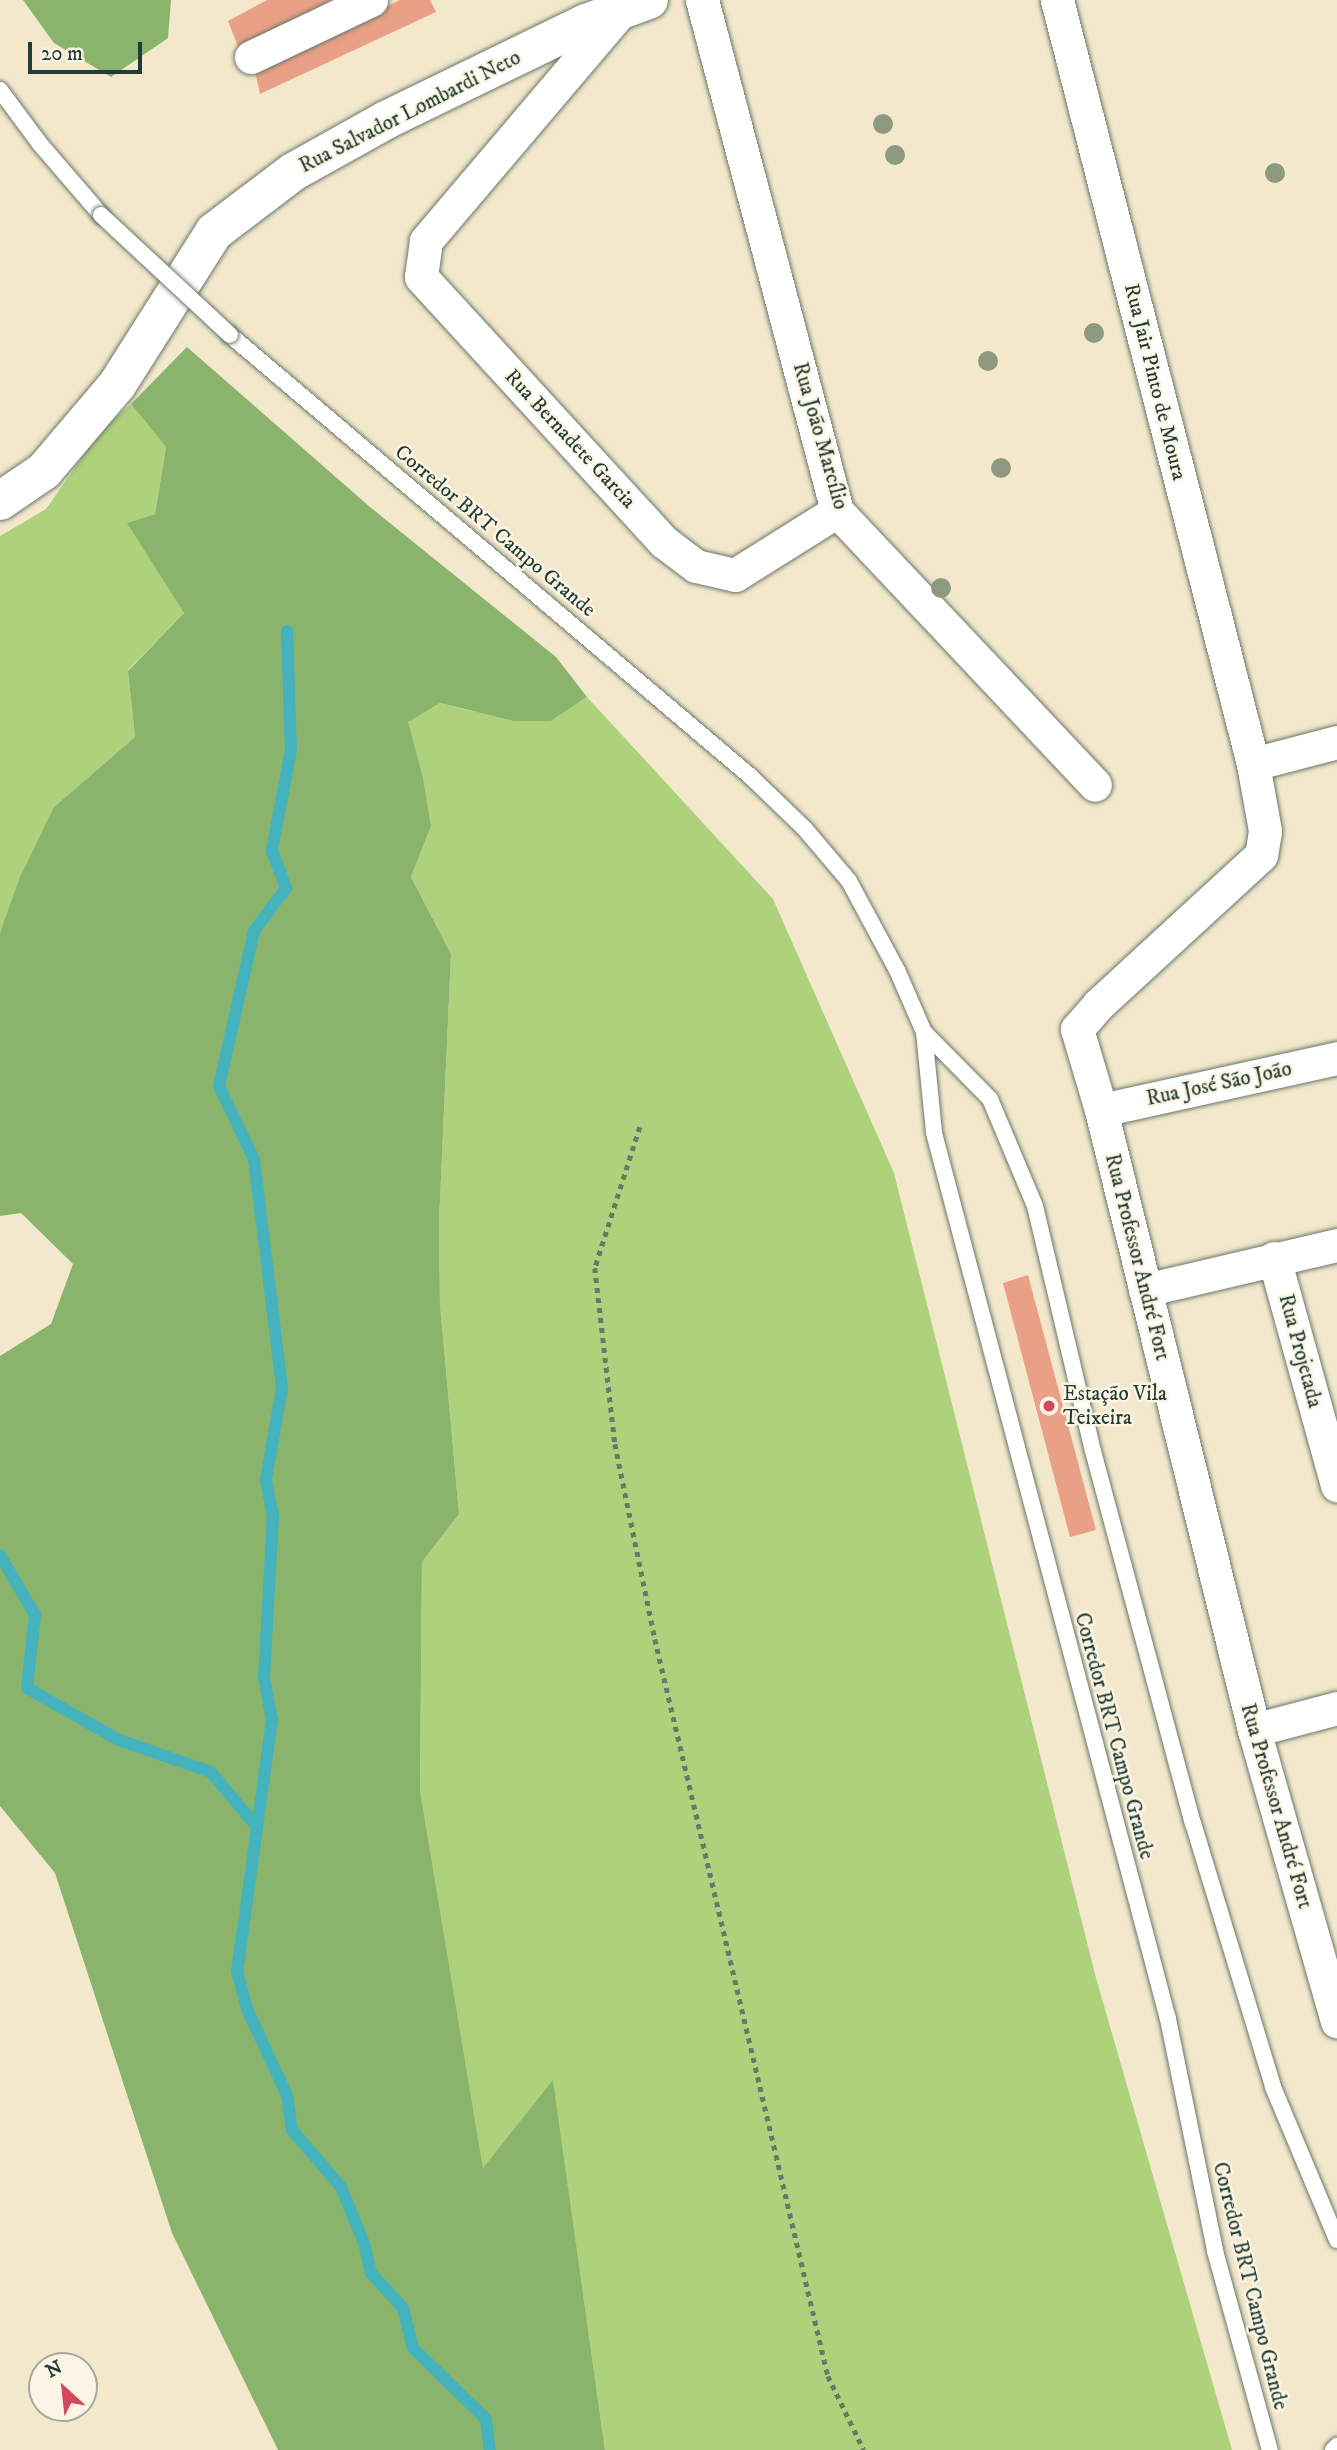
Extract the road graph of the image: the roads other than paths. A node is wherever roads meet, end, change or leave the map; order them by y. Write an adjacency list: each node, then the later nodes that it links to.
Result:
1 (371, 0): 5 (street)
2 (702, 0): 9 (street, Rua João Marcílio)
3 (1057, 0): 11 (street, Rua Jair Pinto de Moura)
4 (632, 2): 7 (street, Rua Salvador Lombardi Neto); 8 (main road, Rua Salvador Lombardi Neto)
5 (251, 57)
6 (0, 90): 13 (lane, Corredor BRT Campo Grande, bridge)
7 (421, 277): 9 (street, Rua Bernadete Garcia)
8 (0, 500)
9 (837, 511): 12 (street, Rua João Marcílio)
10 (1337, 742): 11 (street)
11 (1253, 764): 15 (street, Rua Professor André Fort)
12 (1095, 785)
13 (924, 1032): 23 (lane, Corredor BRT Campo Grande); 25 (lane, Corredor BRT Campo Grande)
14 (1337, 1058): 15 (street, Rua José São João)
15 (1101, 1110): 18 (street, Rua Professor André Fort)
16 (1337, 1245): 17 (street)
17 (1274, 1258): 18 (street); 19 (street, Rua Projetada)
18 (1145, 1290): 21 (street, Rua Professor André Fort)
19 (1337, 1485)
20 (1337, 1708): 21 (street)
21 (1254, 1730): 22 (street, Rua Professor André Fort)
22 (1337, 2021)
23 (1337, 2241)
24 (1337, 2446): 26 (lane)
25 (1270, 2450)
26 (1333, 2450)

